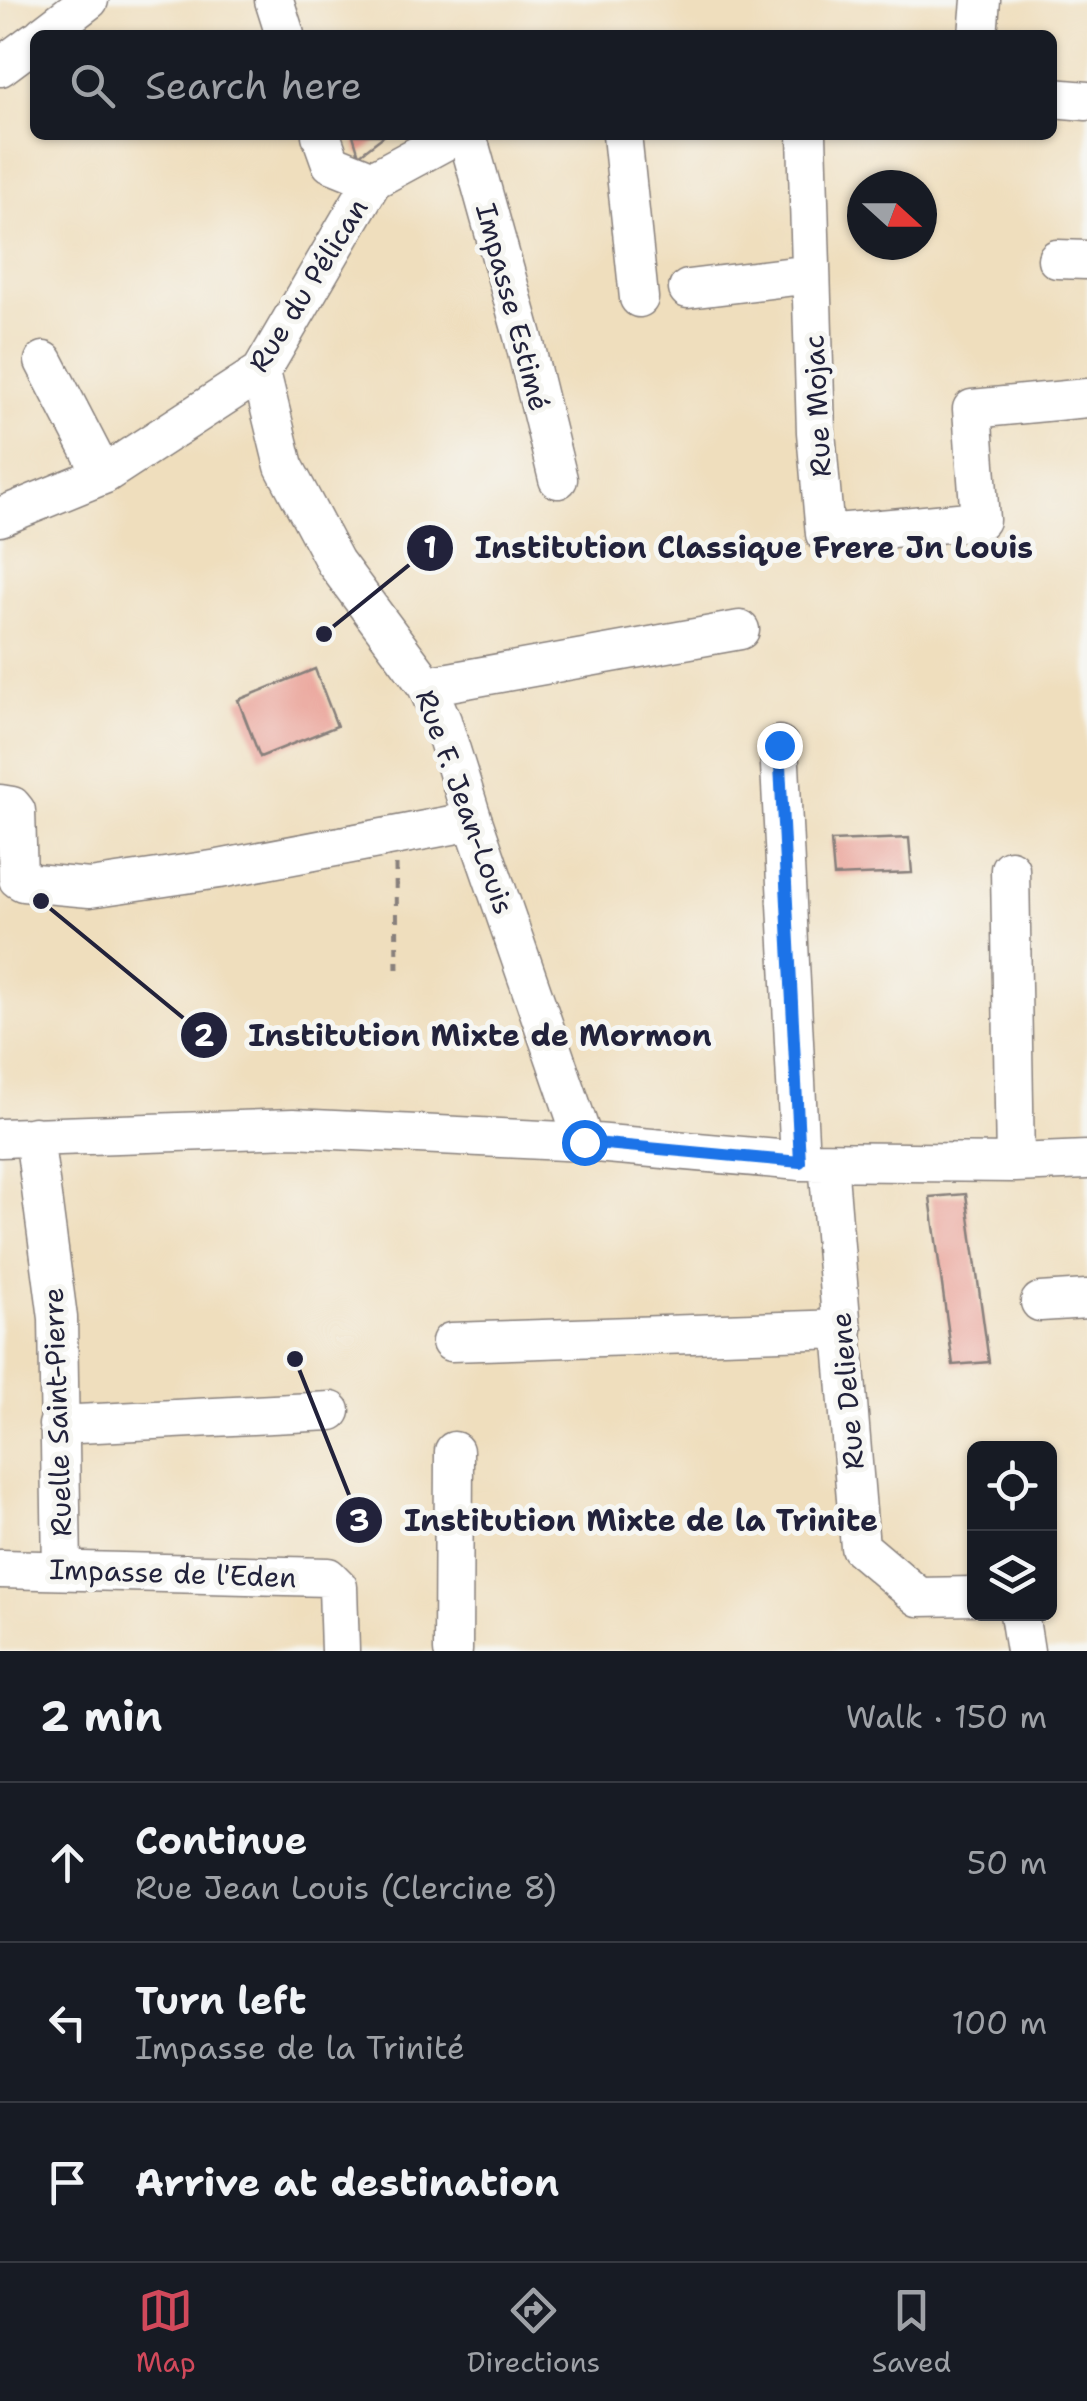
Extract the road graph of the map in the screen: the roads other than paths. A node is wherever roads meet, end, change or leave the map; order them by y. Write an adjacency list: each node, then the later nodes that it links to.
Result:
1 (90, 0): 4 (street)
2 (274, 0): 5 (street)
3 (981, 0): 6 (street)
4 (50, 30)
5 (284, 30)
6 (978, 30)
7 (30, 45): 8 (street)
8 (0, 67)
9 (1057, 98): 10 (street)
10 (1087, 100)
11 (323, 140): 16 (street)
12 (447, 140): 16 (street, Rue du Pélican)
13 (467, 140): 24 (street, Impasse Estimé)
14 (623, 140): 19 (street)
15 (807, 140): 17 (street, Rue Mojac)
16 (373, 180): 21 (street, Rue du Pélican)
17 (811, 274): 18 (street); 22 (street, Rue Mojac)
18 (688, 289)
19 (640, 298)
20 (44, 361): 23 (street)
21 (261, 372): 23 (street, Rue du Pélican); 27 (street, Rue F. Jean-Louis)
22 (1087, 398)
23 (103, 475): 25 (street, Rue du Pélican)
24 (558, 479)
25 (0, 516)
26 (740, 630): 27 (street)
27 (427, 686): 30 (street, Rue F. Jean-Louis)
28 (779, 745): 35 (street, Rue Deliene)
29 (0, 804): 30 (street)
30 (472, 821): 33 (street, Rue F. Jean-Louis)
31 (1010, 869): 36 (street)
32 (17, 1137): 33 (street); 42 (street, Ruelle Saint-Pierre)
33 (584, 1142): 35 (street)
34 (1087, 1160): 36 (street)
35 (814, 1162): 36 (street); 39 (street, Rue Deliene)
36 (1015, 1163)
37 (1087, 1298): 38 (street)
38 (1040, 1302)
39 (842, 1329): 40 (street); 46 (street, Rue Deliene)
40 (451, 1342)
41 (331, 1411): 42 (street)
42 (58, 1425): 45 (street, Ruelle Saint-Pierre)
43 (454, 1452): 49 (street)
44 (0, 1570): 45 (street, Impasse de l'Eden)
45 (62, 1570): 48 (street, Impasse de l'Eden)
46 (967, 1596)
47 (1020, 1621): 50 (street)
48 (340, 1651)
49 (453, 1651)
50 (1024, 1651)

